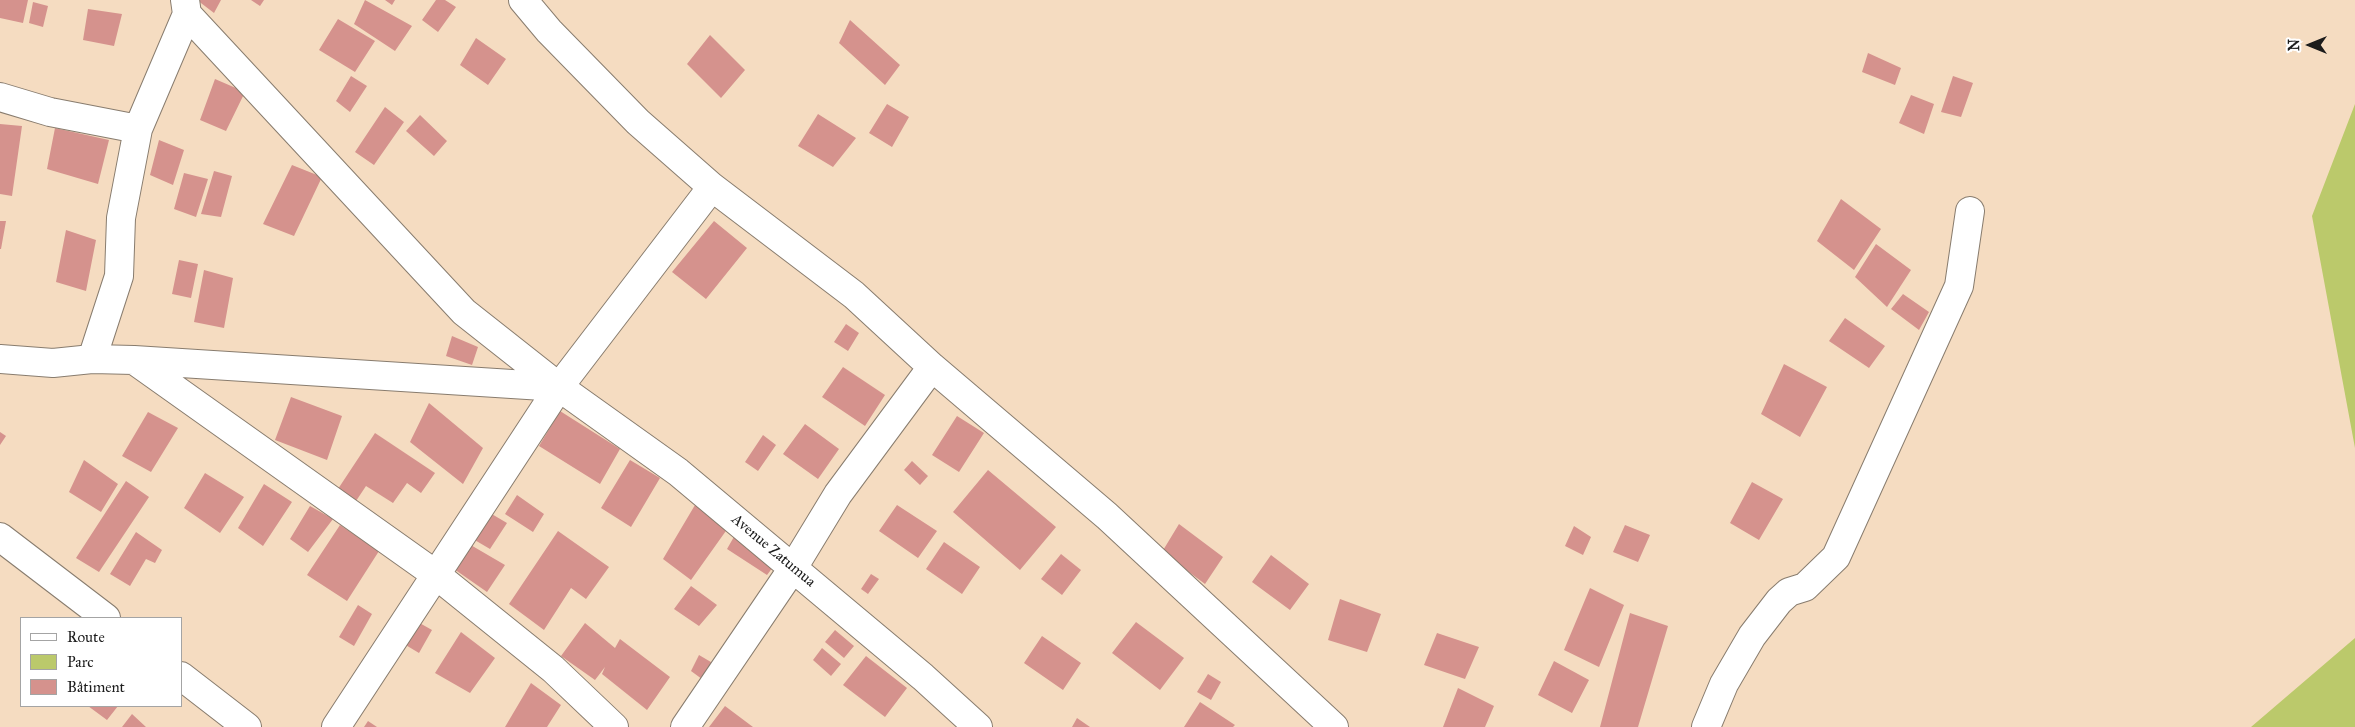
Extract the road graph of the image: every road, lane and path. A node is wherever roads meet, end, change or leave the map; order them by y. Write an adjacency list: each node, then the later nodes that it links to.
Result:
1 (523, 0): 5 (street)
2 (186, 7): 4 (street); 11 (street, Avenue Zatumua)
3 (0, 97): 4 (street)
4 (138, 129): 8 (street)
5 (712, 187): 10 (street); 11 (street)
6 (1970, 211): 23 (street)
7 (0, 359): 8 (street)
8 (92, 359): 9 (street)
9 (134, 360): 11 (street); 14 (street)
10 (932, 367): 13 (street); 22 (street)
11 (559, 388): 13 (street, Avenue Zatumua); 14 (street)
12 (0, 537): 15 (street)
13 (793, 568): 20 (street); 21 (street, Avenue Zatumua)
14 (435, 574): 18 (street); 19 (street)
15 (105, 617)
16 (182, 677): 17 (street)
17 (247, 727)
18 (336, 727)
19 (614, 727)
20 (685, 727)
21 (978, 727)
22 (1334, 727)
23 (1706, 727)

